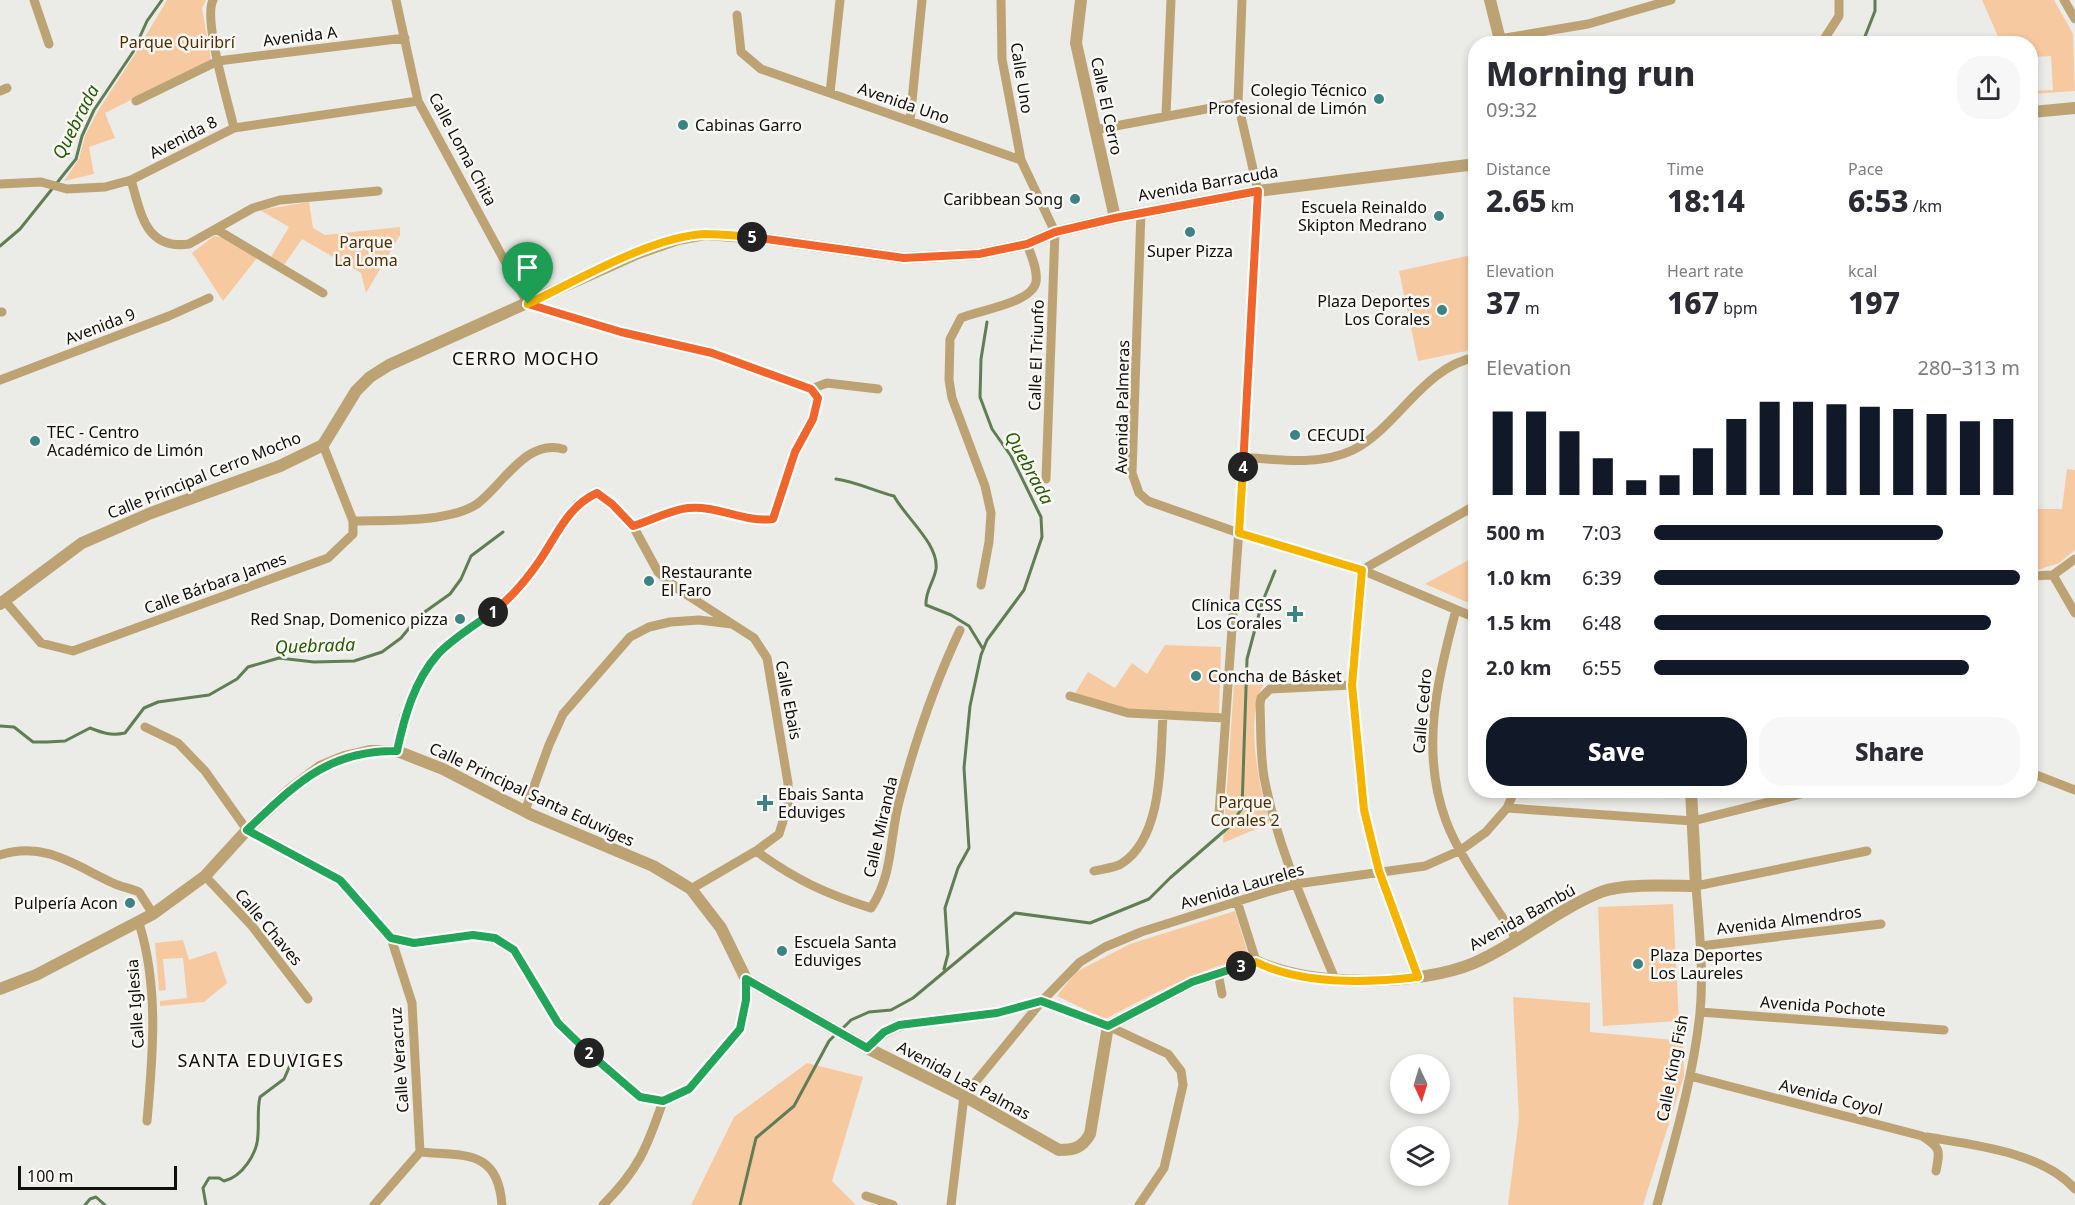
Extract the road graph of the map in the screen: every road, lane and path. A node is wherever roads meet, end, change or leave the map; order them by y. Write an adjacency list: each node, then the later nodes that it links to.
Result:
1 (34, 0): 20 (street)
2 (213, 0): 21 (street)
3 (396, 0): 19 (street, Calle Loma Chita)
4 (840, 0): 22 (street)
5 (922, 0): 29 (street)
6 (1001, 0): 32 (street, Calle Uno)
7 (1081, 0): 31 (street, Calle El Cerro)
8 (1171, 0): 28 (street)
9 (1242, 0): 25 (street)
10 (1490, 0): 16 (street)
11 (1671, 0): 17 (street)
12 (1839, 0): 18 (street)
13 (2064, 0): 15 (street)
14 (737, 15): 22 (street, Avenida Uno)
15 (2075, 19)
16 (1499, 36)
17 (1526, 36)
18 (1826, 36)
19 (405, 38): 21 (street, Avenida A); 24 (street, Calle Loma Chita)
20 (50, 44)
21 (218, 61): 23 (street, Avenida A); 30 (street)
22 (830, 93): 29 (street, Avenida Uno)
23 (136, 101)
24 (418, 101): 30 (street, Avenida 8); 45 (street, Calle Loma Chita)
25 (1238, 103): 28 (street); 37 (street)
26 (2075, 108): 27 (street)
27 (2038, 111)
28 (1166, 115): 31 (street)
29 (910, 121): 32 (street, Avenida Uno)
30 (234, 128): 34 (street, Avenida 8)
31 (1094, 130): 39 (street, Calle El Cerro)
32 (1021, 160): 41 (street)
33 (1468, 165): 37 (street, Avenida Barracuda)
34 (131, 180): 35 (street, Avenida 8); 40 (street)
35 (0, 184)
36 (378, 191): 40 (street)
37 (1258, 191): 38 (street, Avenida Barracuda); 52 (street)
38 (1141, 212): 39 (street, Avenida Barracuda); 57 (street, Avenida Palmeras)
39 (1115, 218): 41 (street, Avenida Barracuda)
40 (216, 229): 43 (street)
41 (1055, 232): 42 (street, Calle Principal Cerro Mocho); 53 (street, Calle El Triunfo)
42 (1027, 244): 45 (street, Calle Principal Cerro Mocho); 62 (street)
43 (323, 293)
44 (209, 298): 47 (street, Avenida 9)
45 (528, 304): 48 (street); 50 (street, Calle Principal Cerro Mocho)
46 (1468, 359): 52 (street)
47 (0, 380)
48 (811, 389): 49 (street); 56 (street)
49 (878, 389)
50 (323, 445): 55 (street); 63 (street, Calle Principal Cerro Mocho)
51 (563, 449): 55 (street)
52 (1244, 457): 57 (street)
53 (1046, 479)
54 (1468, 510): 59 (street)
55 (353, 521): 63 (street, Calle Bárbara James)
56 (633, 526): 67 (street, Calle Ebais); 74 (street, Calle Ebais)
57 (1239, 533): 59 (street, Avenida Palmeras); 72 (street)
58 (2075, 559): 60 (street)
59 (1362, 570): 64 (street, Avenida Palmeras); 69 (street)
60 (2053, 575): 61 (street); 65 (street)
61 (2038, 576)
62 (981, 585)
63 (3, 603)
64 (1456, 610): 66 (street, Avenida Palmeras); 85 (street, Calle Cedro)
65 (2075, 613)
66 (1468, 615)
67 (735, 624): 81 (street); 86 (street, Calle Ebais)
68 (960, 630): 86 (street, Calle Miranda)
69 (1352, 685): 90 (street); 92 (street)
70 (1070, 696): 71 (street)
71 (1163, 715): 72 (street); 89 (street)
72 (1225, 718): 82 (street)
73 (145, 727): 84 (street)
74 (397, 751): 81 (street, Calle Principal Santa Eduviges); 84 (street, Calle Principal Santa Eduviges)
75 (2038, 776): 76 (street)
76 (2075, 790)
77 (1511, 798): 80 (street, Avenida Laureles)
78 (1692, 798): 83 (street, Calle King Fish)
79 (1785, 798): 83 (street)
80 (1507, 808): 83 (street); 85 (street, Avenida Laureles)
81 (525, 811): 94 (street, Calle Principal Santa Eduviges)
82 (1219, 814)
83 (1693, 821): 93 (street, Calle King Fish)
84 (247, 830): 91 (street, Calle Principal Santa Eduviges); 99 (street, Calle Veracruz)
85 (1461, 850): 90 (street, Avenida Laureles); 100 (street, Calle Cedro)
86 (756, 851): 94 (street, Calle Ebais)
87 (1867, 851): 93 (street, Avenida Bambú)
88 (0, 855): 96 (street)
89 (1094, 871)
90 (1379, 871): 92 (street, Avenida Laureles); 104 (street)
91 (205, 876): 96 (street, Calle Principal Santa Eduviges); 109 (street, Calle Chaves)
92 (1296, 884): 95 (street, Avenida Laureles); 106 (street)
93 (1696, 886): 100 (street, Avenida Bambú); 101 (street, Calle King Fish)
94 (691, 889): 105 (street, Calle Principal Santa Eduviges)
95 (1237, 901): 102 (street); 110 (street, Avenida Laureles)
96 (153, 914): 97 (street, Calle Principal Santa Eduviges)
97 (139, 923): 107 (street, Calle Principal Santa Eduviges); 118 (street, Calle Iglesia)
98 (1881, 924): 101 (street, Avenida Almendros)
99 (391, 938): 117 (street); 120 (street, Calle Veracruz)
100 (1517, 940): 104 (street, Avenida Bambú)
101 (1701, 946): 111 (street, Calle King Fish)
102 (1256, 962): 103 (street); 106 (street, Avenida Bambú)
103 (1218, 974): 108 (street); 112 (street)
104 (1418, 977): 106 (street, Avenida Bambú)
105 (746, 979): 114 (street, Avenida Las Palmas); 117 (street)
106 (1335, 980)
107 (0, 989)
108 (1222, 994)
109 (308, 999)
110 (1041, 1001): 112 (street); 114 (street); 116 (street, Avenida Laureles)
111 (1700, 1012): 113 (street, Avenida Pochote); 115 (street, Calle King Fish)
112 (1108, 1026): 116 (street, Avenida Las Palmas); 129 (street)
113 (1944, 1030)
114 (867, 1048): 116 (street, Avenida Las Palmas)
115 (1690, 1076): 119 (street, Avenida Coyol); 130 (street, Calle King Fish)
116 (964, 1096): 128 (street)
117 (663, 1101): 126 (street)
118 (147, 1121)
119 (1922, 1136): 121 (street); 122 (street, Avenida Coyol)
120 (420, 1152): 124 (street); 125 (street)
121 (1936, 1171)
122 (2075, 1189)
123 (866, 1196): 127 (street)
124 (374, 1205)
125 (502, 1205)
126 (603, 1205)
127 (893, 1205)
128 (951, 1205)
129 (1139, 1205)
130 (1657, 1205)

